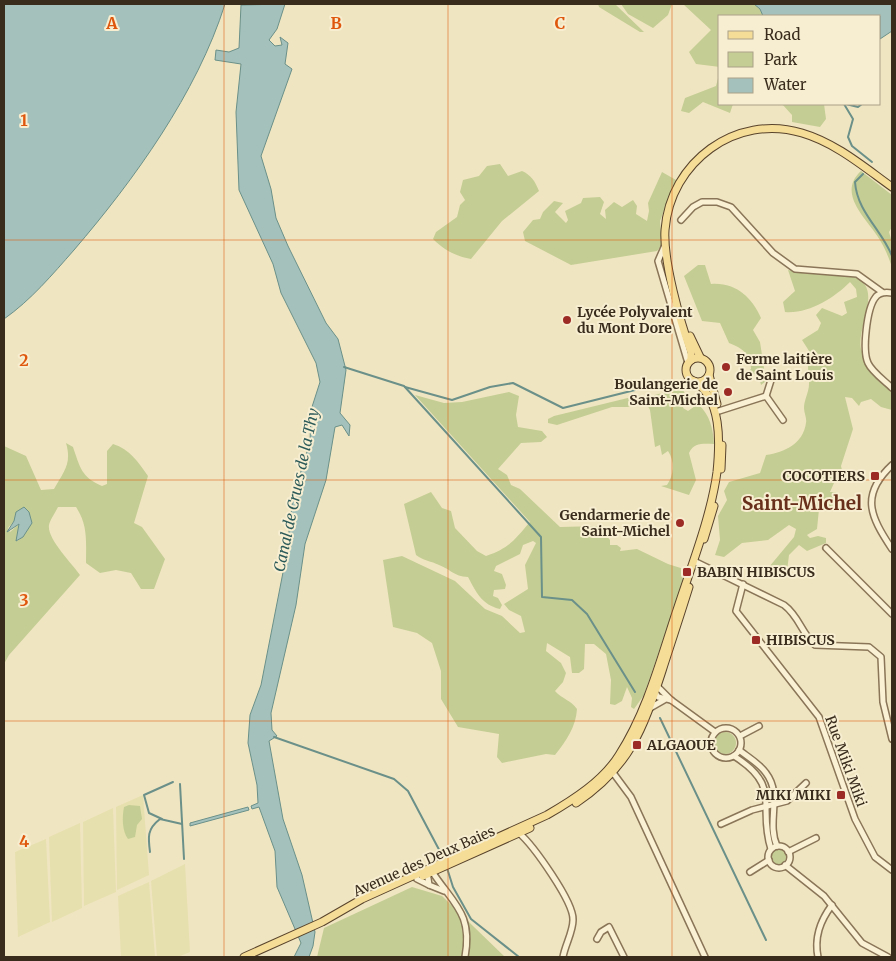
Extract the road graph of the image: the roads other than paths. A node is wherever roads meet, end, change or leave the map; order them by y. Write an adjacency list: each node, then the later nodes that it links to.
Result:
1 (892, 187): 3 (main road, Avenue des Deux Baies)
2 (680, 220): 4 (street)
3 (665, 244): 6 (main road, Avenue des Deux Baies); 8 (street)
4 (882, 292): 5 (street); 12 (street)
5 (892, 293)
6 (676, 296): 7 (main road, Avenue des Deux Baies); 8 (main road, Avenue des Deux Baies)
7 (700, 357): 8 (main road); 9 (main road, Avenue des Deux Baies)
8 (689, 361): 11 (main road, Avenue des Deux Baies)
9 (709, 375): 11 (main road); 14 (main road, Avenue des Deux Baies)
10 (772, 377): 13 (street)
11 (694, 381): 19 (main road, Avenue des Deux Baies)
12 (892, 388)
13 (766, 396): 14 (street); 15 (street)
14 (719, 411): 19 (main road, Avenue des Deux Baies)
15 (783, 420)
16 (892, 465): 18 (street)
17 (826, 548): 21 (street)
18 (892, 550)
19 (695, 562): 20 (street); 22 (main road, Avenue des Deux Baies); 23 (main road, Avenue des Deux Baies)
20 (743, 584): 30 (street); 47 (street, Rue Miki Miki)
21 (892, 614)
22 (661, 654): 23 (street); 33 (main road, Avenue des Deux Baies)
23 (656, 689): 24 (street); 25 (street); 26 (main road, Avenue des Deux Baies)
24 (664, 700): 25 (street); 26 (street)
25 (671, 700): 28 (street)
26 (650, 708): 33 (main road, Avenue des Deux Baies)
27 (759, 726): 29 (street)
28 (715, 732): 29 (street); 32 (street)
29 (740, 736): 31 (street)
30 (892, 739)
31 (739, 750): 32 (street); 35 (street)
32 (734, 756): 36 (street)
33 (611, 770): 38 (main road, Avenue des Deux Baies); 44 (main road, Avenue des Deux Baies); 59 (street)
34 (806, 783): 35 (street)
35 (775, 803): 36 (street); 40 (street)
36 (767, 806): 37 (street); 41 (street)
37 (721, 824)
38 (518, 833): 44 (main road, Avenue des Deux Baies); 57 (street)
39 (816, 838): 42 (street)
40 (777, 846): 41 (street); 42 (street)
41 (771, 849): 43 (street)
42 (788, 852): 45 (street)
43 (769, 860): 45 (street); 48 (street)
44 (451, 861): 46 (main road, Avenue des Deux Baies)
45 (786, 865): 52 (street)
46 (432, 869): 49 (main road, Avenue des Deux Baies); 50 (street); 51 (street); 53 (main road, Avenue des Deux Baies)
47 (892, 870)
48 (750, 872)
49 (417, 879): 50 (street); 53 (main road, Avenue des Deux Baies)
50 (429, 885): 51 (street)
51 (444, 891): 56 (street)
52 (832, 905): 60 (street); 61 (street)
53 (345, 910): 55 (main road)
54 (597, 939): 58 (street)
55 (244, 957)
56 (465, 957)
57 (563, 957)
58 (624, 957)
59 (704, 957)
60 (818, 957)
61 (888, 957)

